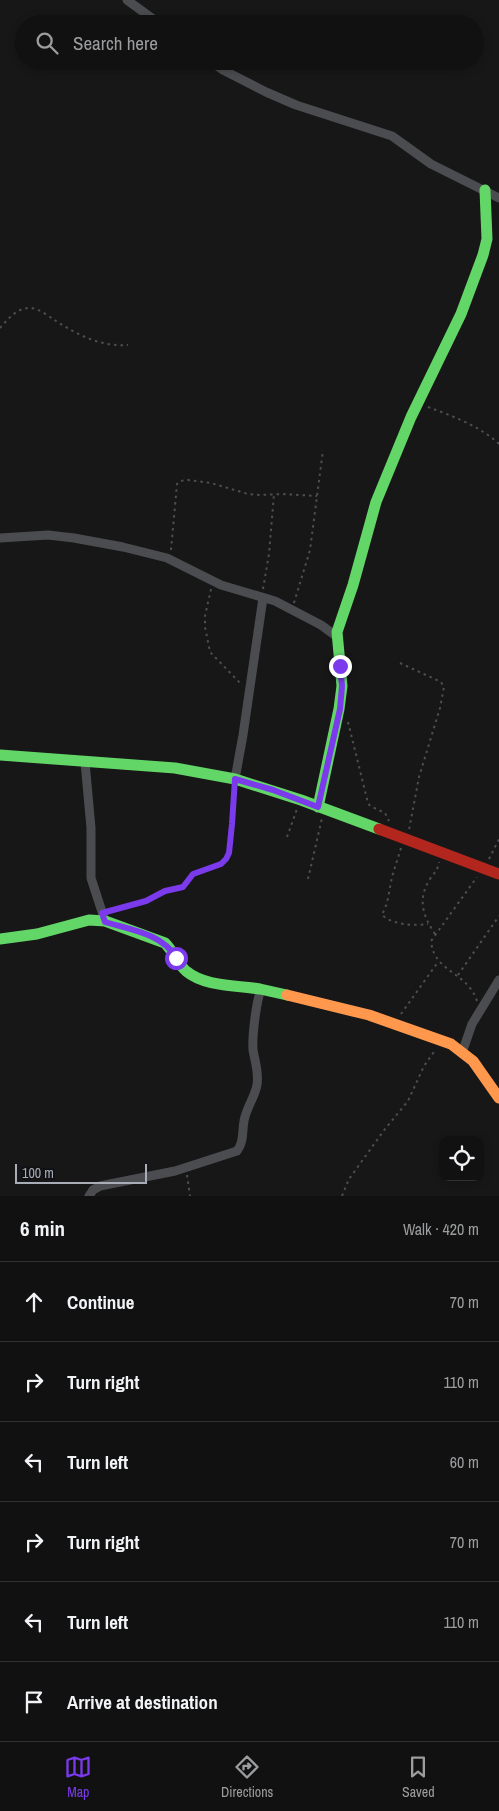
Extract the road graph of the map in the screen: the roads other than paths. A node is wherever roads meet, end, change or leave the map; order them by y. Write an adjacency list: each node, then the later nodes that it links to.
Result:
1 (127, 0): 2 (street)
2 (148, 15)
3 (226, 70): 4 (street)
4 (485, 190): 5 (street); 8 (street)
5 (499, 198)
6 (0, 538): 7 (street)
7 (263, 598): 8 (street); 11 (street)
8 (336, 636): 12 (street)
9 (0, 755): 10 (street)
10 (85, 762): 11 (street); 14 (street)
11 (235, 779): 12 (street)
12 (321, 808): 13 (street)
13 (499, 874)
14 (103, 917): 15 (street); 17 (street)
15 (0, 939)
16 (499, 980): 18 (street)
17 (261, 989): 18 (street); 21 (street)
18 (463, 1050): 19 (street)
19 (494, 1085): 20 (street)
20 (499, 1098)
21 (89, 1196)

